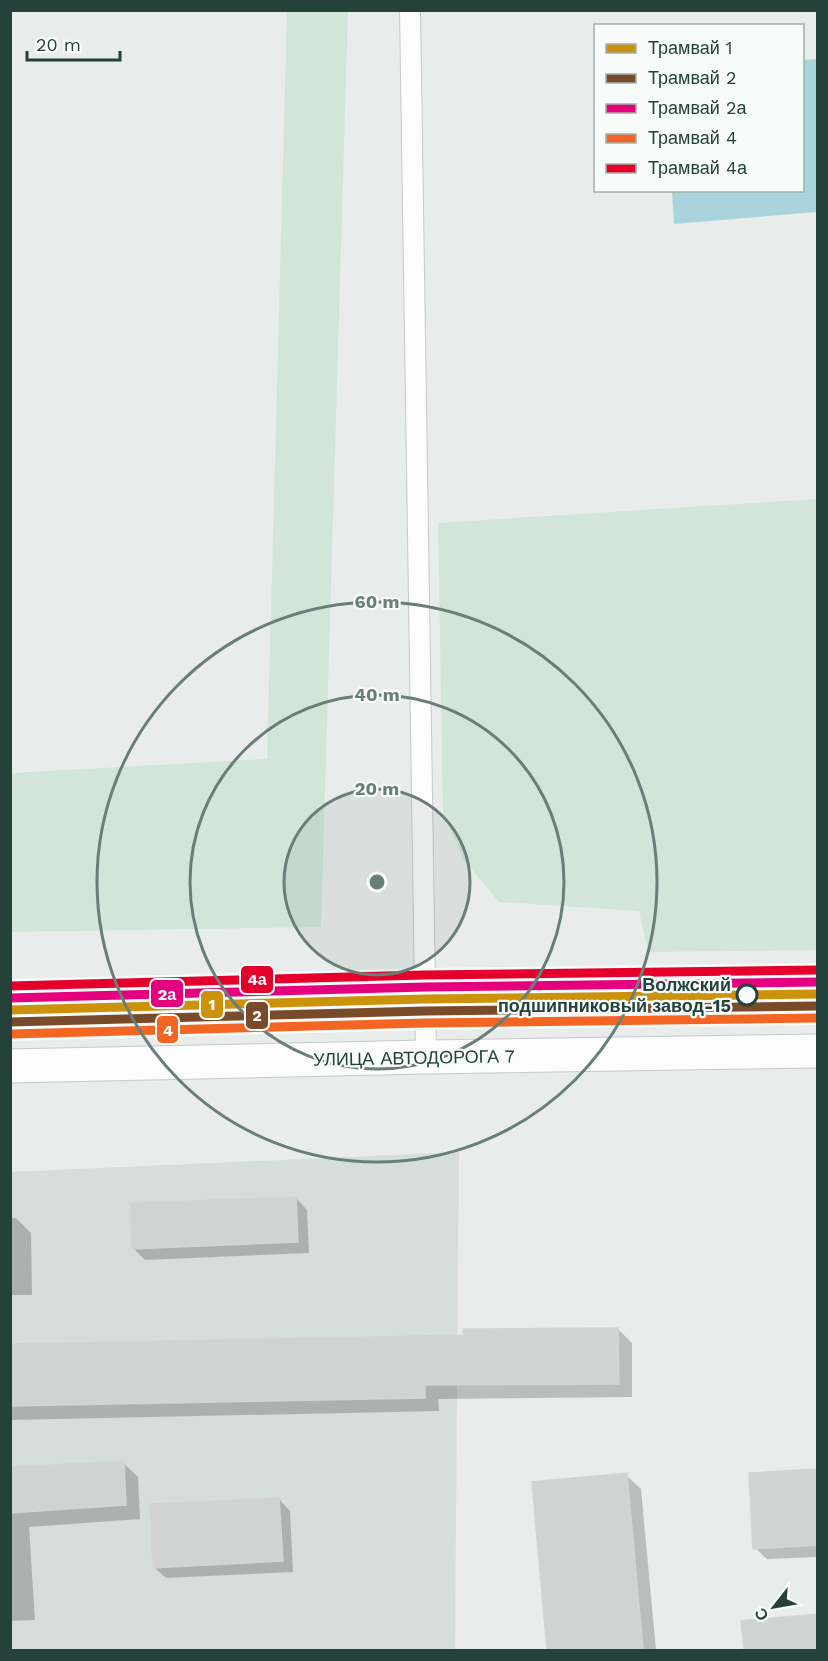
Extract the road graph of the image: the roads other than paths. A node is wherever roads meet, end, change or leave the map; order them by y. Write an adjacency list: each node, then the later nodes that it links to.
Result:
1 (410, 10): 3 (lane)
2 (818, 1051): 3 (street, УЛИЦА АВТОДОРОГА 7)
3 (426, 1057): 4 (street, УЛИЦА АВТОДОРОГА 7)
4 (10, 1066)

